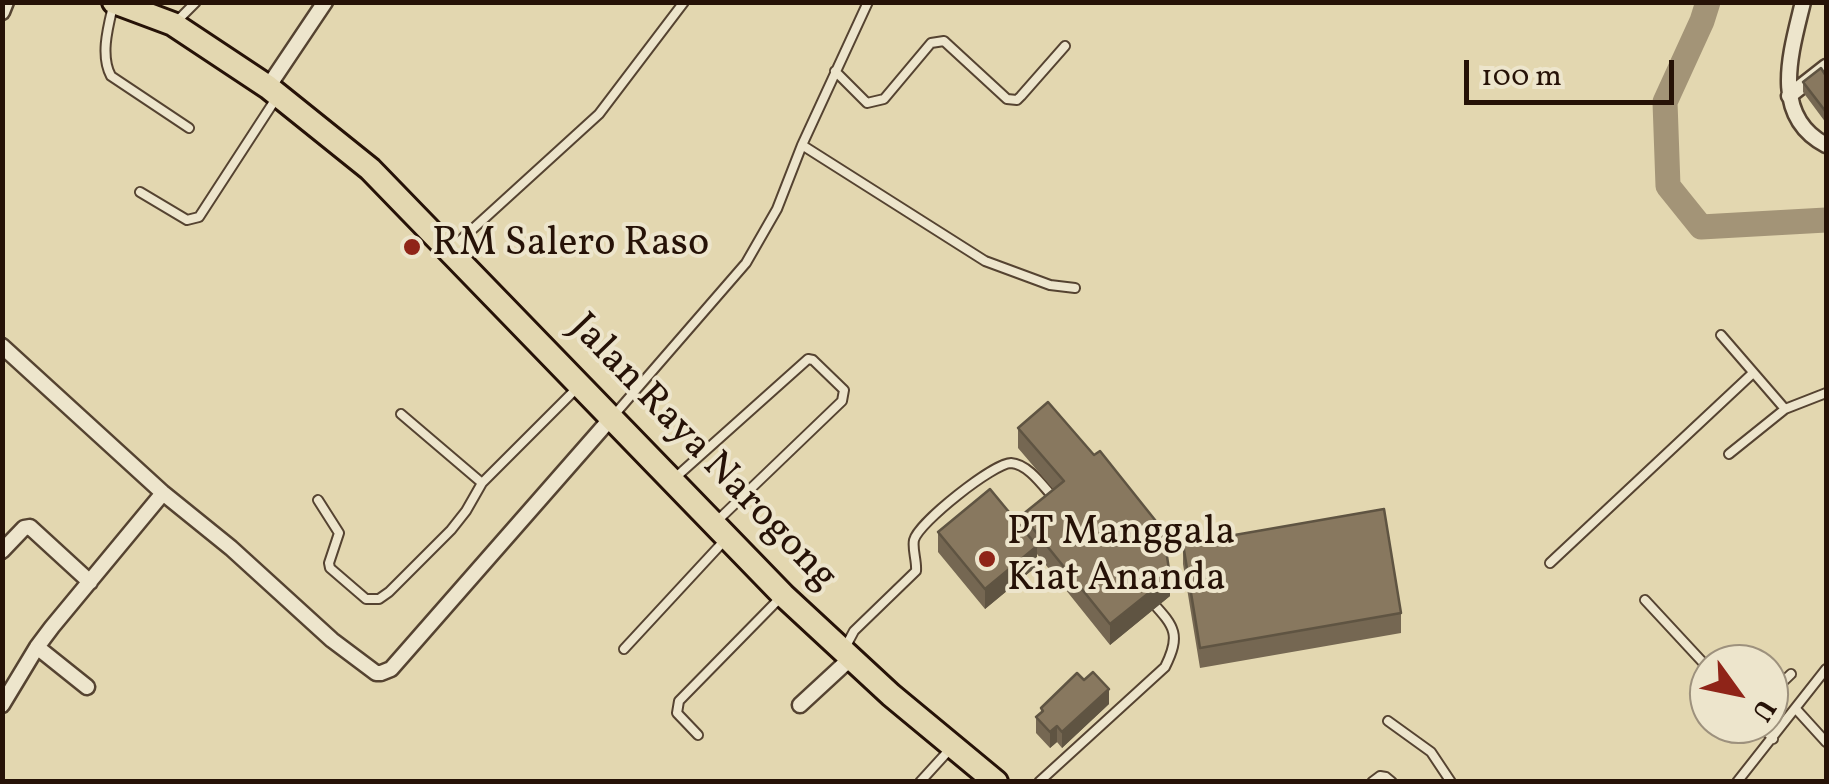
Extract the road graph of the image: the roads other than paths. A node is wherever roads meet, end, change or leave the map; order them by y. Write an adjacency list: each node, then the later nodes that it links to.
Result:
1 (6, 2): 8 (street)
2 (114, 2): 9 (main road, Jalan Raya Narogong); 15 (lane)
3 (196, 2): 9 (lane)
4 (325, 2): 13 (street)
5 (684, 2): 19 (lane)
6 (868, 2): 12 (lane)
7 (1803, 2): 14 (street)
8 (2, 12)
9 (173, 24): 13 (main road, Jalan Raya Narogong)
10 (1065, 46): 12 (lane)
11 (1826, 67): 14 (street)
12 (835, 71): 16 (lane)
13 (273, 91): 18 (lane); 19 (main road, Jalan Raya Narogong)
14 (1789, 96): 17 (street)
15 (189, 128)
16 (802, 145): 20 (lane); 28 (lane)
17 (1826, 145)
18 (140, 192)
19 (449, 250): 24 (main road, Jalan Raya Narogong)
20 (1075, 288)
21 (1721, 336): 23 (lane)
22 (2, 346): 32 (street)
23 (1753, 373): 26 (lane); 37 (lane)
24 (580, 385): 28 (main road, Jalan Raya Narogong); 31 (lane)
25 (1826, 393): 26 (lane)
26 (1785, 409): 29 (lane)
27 (401, 414): 31 (lane)
28 (612, 417): 30 (main road, Jalan Raya Narogong); 32 (street)
29 (1729, 454)
30 (672, 480): 35 (main road, Jalan Raya Narogong); 35 (lane)
31 (482, 483): 34 (lane)
32 (163, 493): 38 (street)
33 (1054, 498): 45 (lane)
34 (318, 500)
35 (721, 530): 39 (main road, Jalan Raya Narogong); 44 (lane)
36 (2, 551): 38 (street)
37 (1550, 563)
38 (90, 582): 42 (street)
39 (783, 594): 45 (main road, Jalan Raya Narogong); 53 (lane)
40 (1145, 596): 59 (lane)
41 (1645, 600): 43 (lane)
42 (38, 646): 47 (street); 48 (street)
43 (1689, 647)
44 (624, 649)
45 (848, 654): 49 (street); 56 (main road, Jalan Raya Narogong)
46 (1826, 669): 50 (lane)
47 (87, 686)
48 (2, 704)
49 (800, 705)
50 (1796, 708): 51 (lane); 54 (lane)
51 (1789, 717)
52 (1388, 721): 62 (lane)
53 (698, 735)
54 (1826, 742)
55 (1768, 744): 63 (lane)
56 (952, 747): 57 (lane); 58 (main road, Jalan Raya Narogong)
57 (920, 782)
58 (996, 782)
59 (1039, 782)
60 (1372, 782): 61 (lane)
61 (1392, 782)
62 (1451, 782)
63 (1737, 782)

